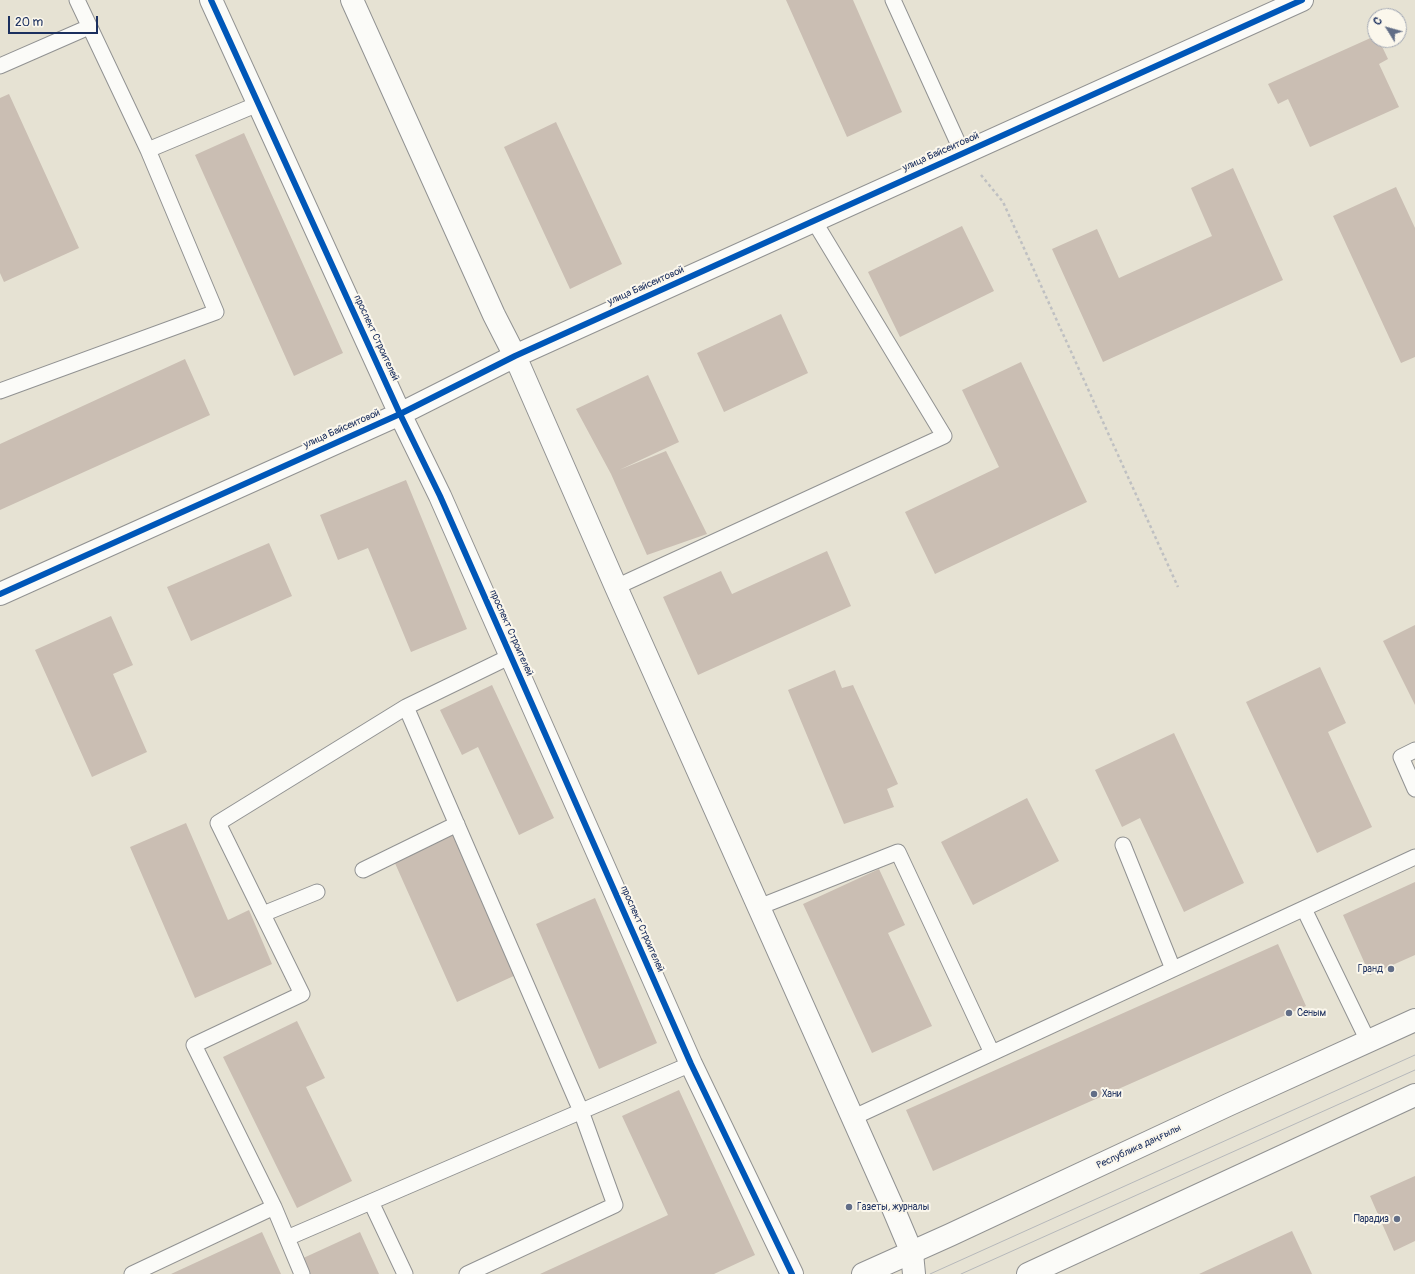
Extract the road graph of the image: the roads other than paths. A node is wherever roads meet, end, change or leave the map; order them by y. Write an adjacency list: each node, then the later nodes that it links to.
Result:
1 (77, 0): 6 (lane)
2 (211, 0): 8 (street, проспект Строителей)
3 (352, 0): 12 (street)
4 (893, 0): 10 (lane)
5 (1302, 0): 10 (street, улица Байсеитовой)
6 (89, 27): 7 (lane); 9 (lane)
7 (0, 66)
8 (258, 104): 9 (lane); 14 (street, проспект Строителей)
9 (148, 150): 13 (lane)
10 (963, 154): 11 (street, улица Байсеитовой)
11 (814, 221): 12 (street, улица Байсеитовой); 15 (lane)
12 (515, 356): 14 (street, улица Байсеитовой); 15 (street)
13 (0, 391)
14 (400, 414): 16 (street, улица Байсеитовой); 17 (street, проспект Строителей)
15 (616, 587): 26 (street)
16 (0, 594)
17 (511, 656): 18 (lane); 33 (street, проспект Строителей)
18 (406, 707): 21 (lane); 28 (lane)
19 (1415, 750): 20 (lane)
20 (1415, 789)
21 (456, 824): 24 (lane); 35 (lane)
22 (1124, 845): 29 (lane)
23 (1415, 857): 27 (lane)
24 (363, 870)
25 (317, 892): 28 (lane)
26 (759, 907): 32 (lane); 36 (street)
27 (1304, 909): 29 (lane); 31 (lane)
28 (262, 914): 38 (lane)
29 (1173, 969): 32 (lane)
30 (1415, 1020): 31 (street, Республика даңғылы)
31 (1368, 1041): 40 (street, Республика даңғылы)
32 (992, 1053): 36 (lane)
33 (691, 1064): 35 (lane); 45 (street, проспект Строителей)
34 (1415, 1095): 48 (street)
35 (581, 1111): 37 (lane); 44 (lane)
36 (852, 1118): 40 (street)
37 (371, 1202): 39 (lane); 43 (lane)
38 (274, 1207): 39 (lane); 41 (lane)
39 (287, 1238): 42 (lane)
40 (912, 1253): 46 (street, Республика даңғылы); 47 (street)
41 (132, 1274)
42 (302, 1274)
43 (405, 1274)
44 (467, 1274)
45 (792, 1274)
46 (863, 1274)
47 (914, 1274)
48 (1028, 1274)

